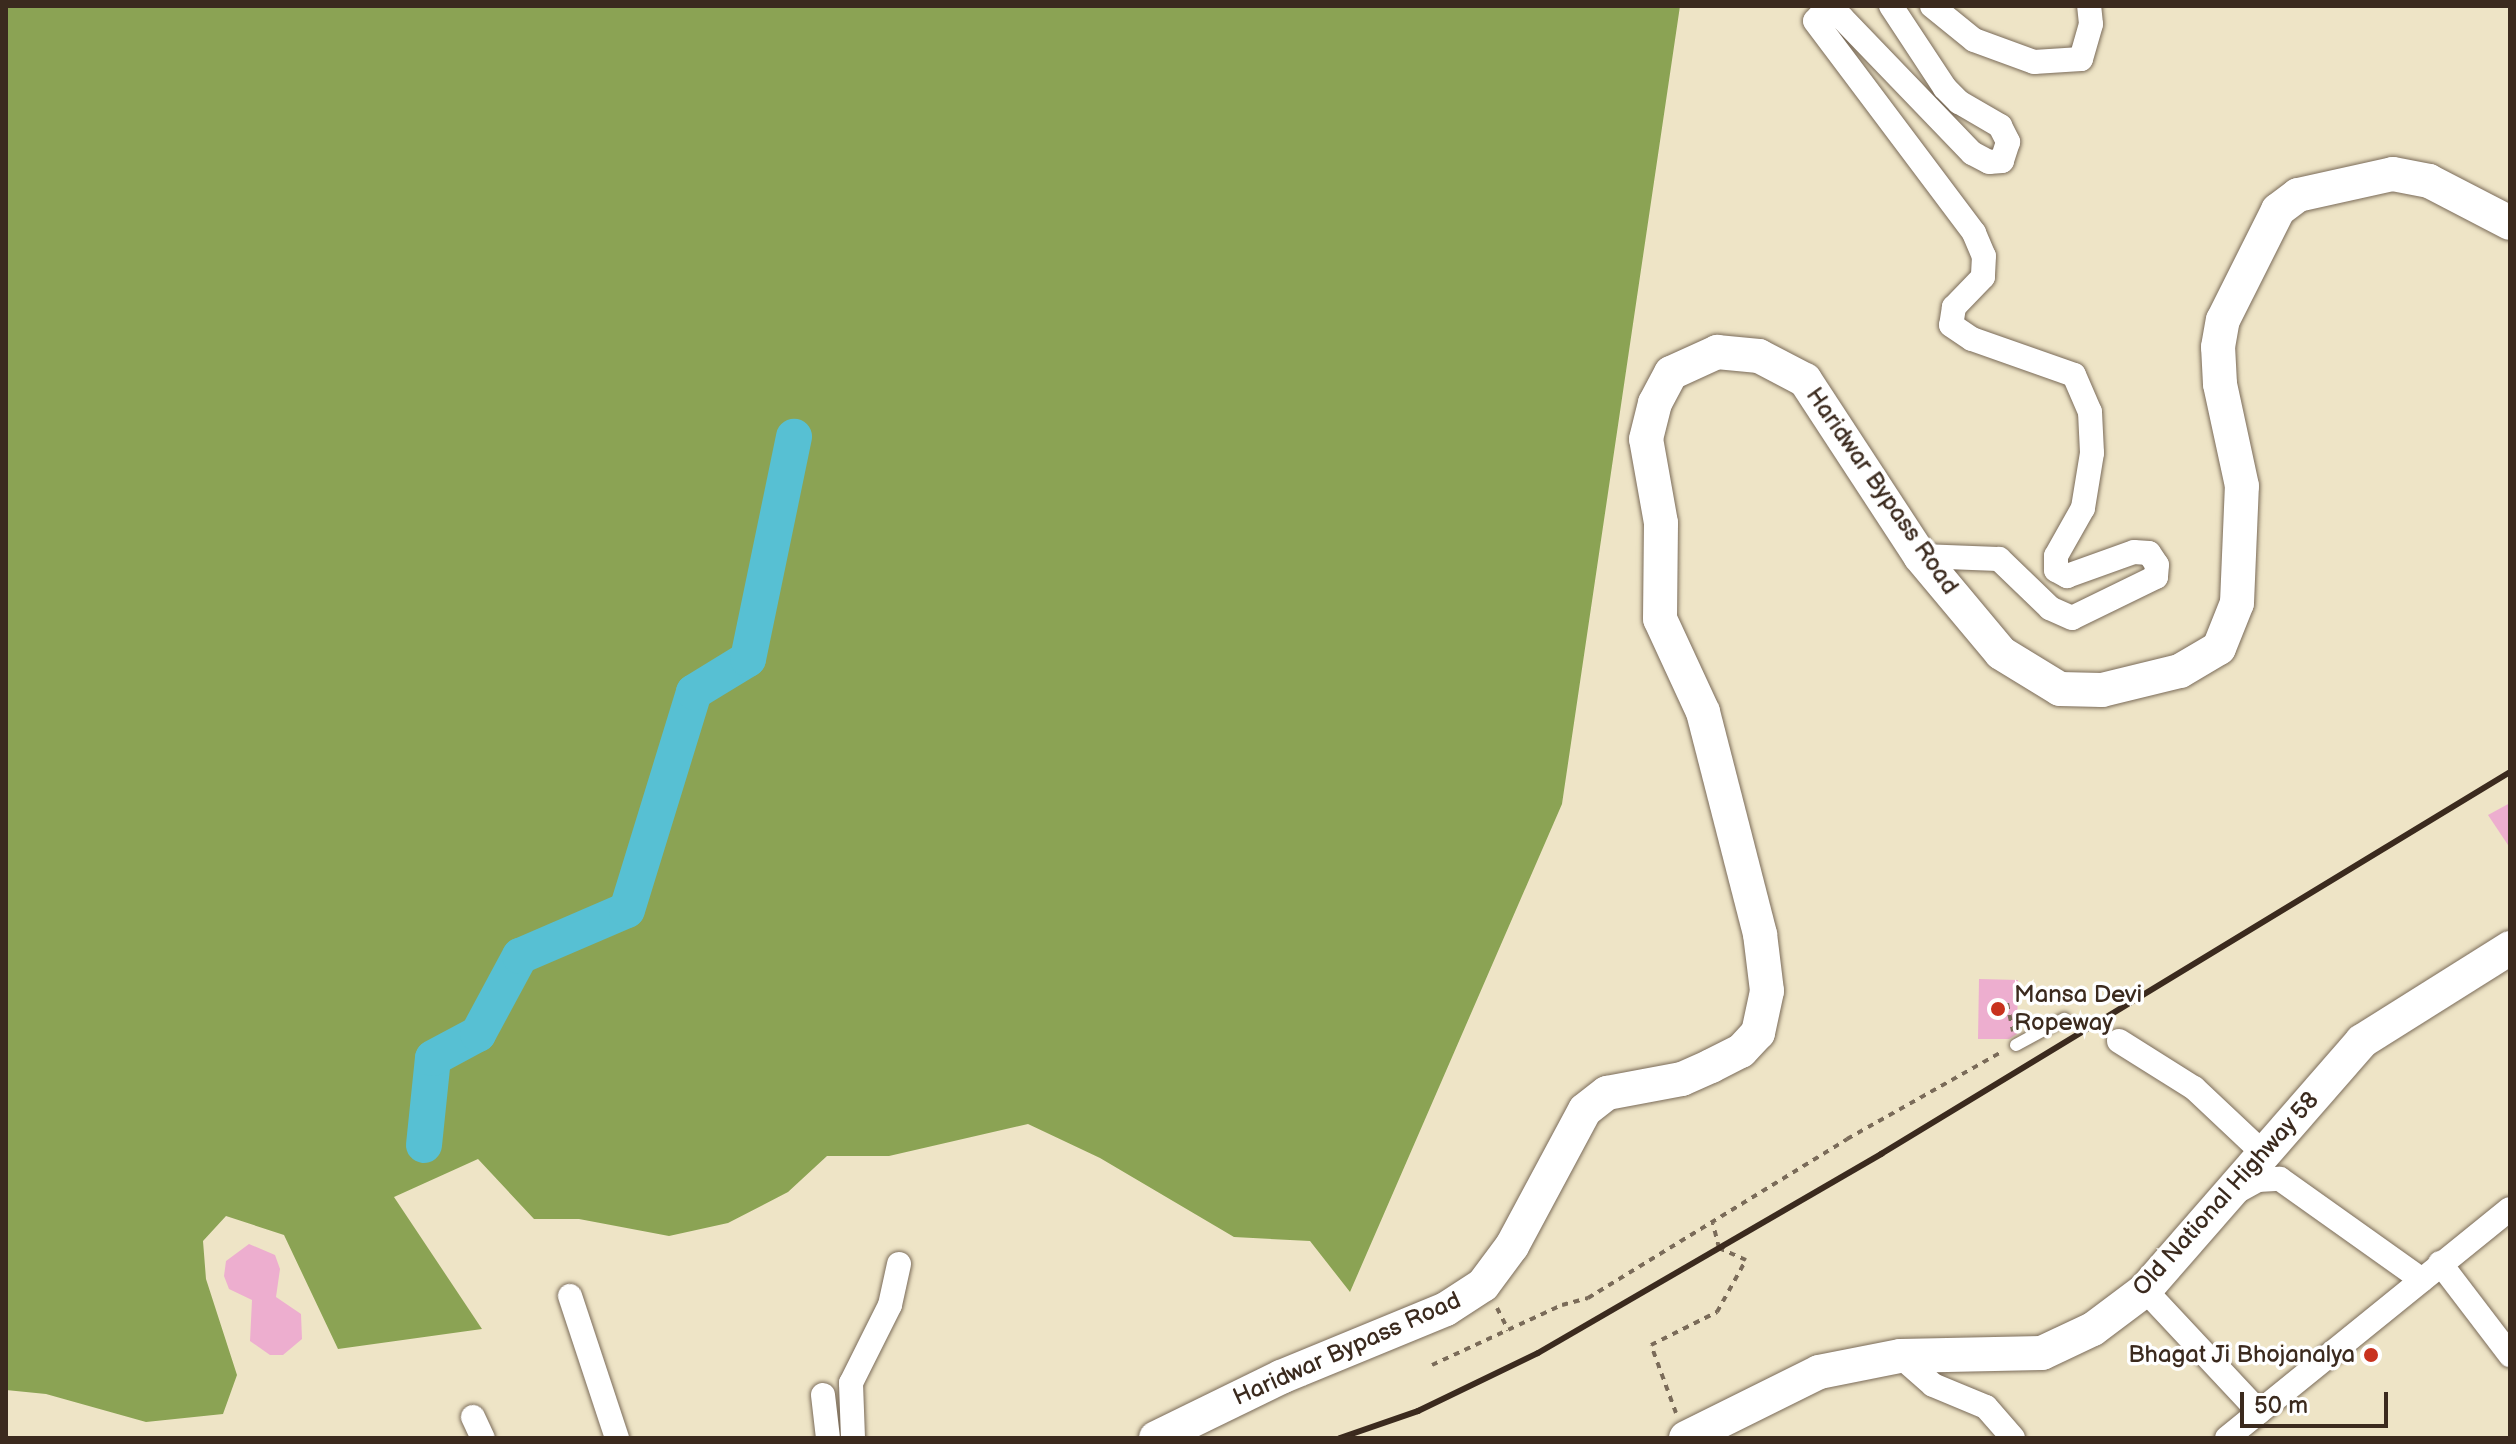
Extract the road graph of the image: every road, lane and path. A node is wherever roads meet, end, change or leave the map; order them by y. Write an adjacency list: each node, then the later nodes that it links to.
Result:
1 (1891, 6): 5 (street)
2 (1932, 6): 3 (street)
3 (2089, 6)
4 (2510, 223): 5 (main road, Haridwar Bypass Road)
5 (1920, 556): 28 (main road, Haridwar Bypass Road)
6 (2510, 948): 11 (main road, Old National Highway 58)
7 (2007, 1003): 10 (path)
8 (2064, 1019): 10 (lane)
9 (2119, 1041): 11 (street)
10 (2016, 1045): 14 (path)
11 (2264, 1154): 12 (main road, Old National Highway 58)
12 (2231, 1192): 17 (street); 18 (main road, Old National Highway 58)
13 (2510, 1209): 15 (street)
14 (1713, 1224): 22 (path); 29 (path)
15 (2440, 1263): 17 (street); 20 (street)
16 (899, 1264): 27 (street)
17 (2422, 1280): 24 (street)
18 (2145, 1290): 21 (main road, Old National Highway 58); 24 (street)
19 (570, 1296): 25 (street)
20 (2510, 1355)
21 (1900, 1356): 29 (main road, Old National Highway 58); 30 (street)
22 (1432, 1365)
23 (823, 1395): 26 (street)
24 (2245, 1428)
25 (617, 1438)
26 (828, 1438)
27 (853, 1438)
28 (1156, 1438)
29 (1686, 1438)
30 (2013, 1438)

